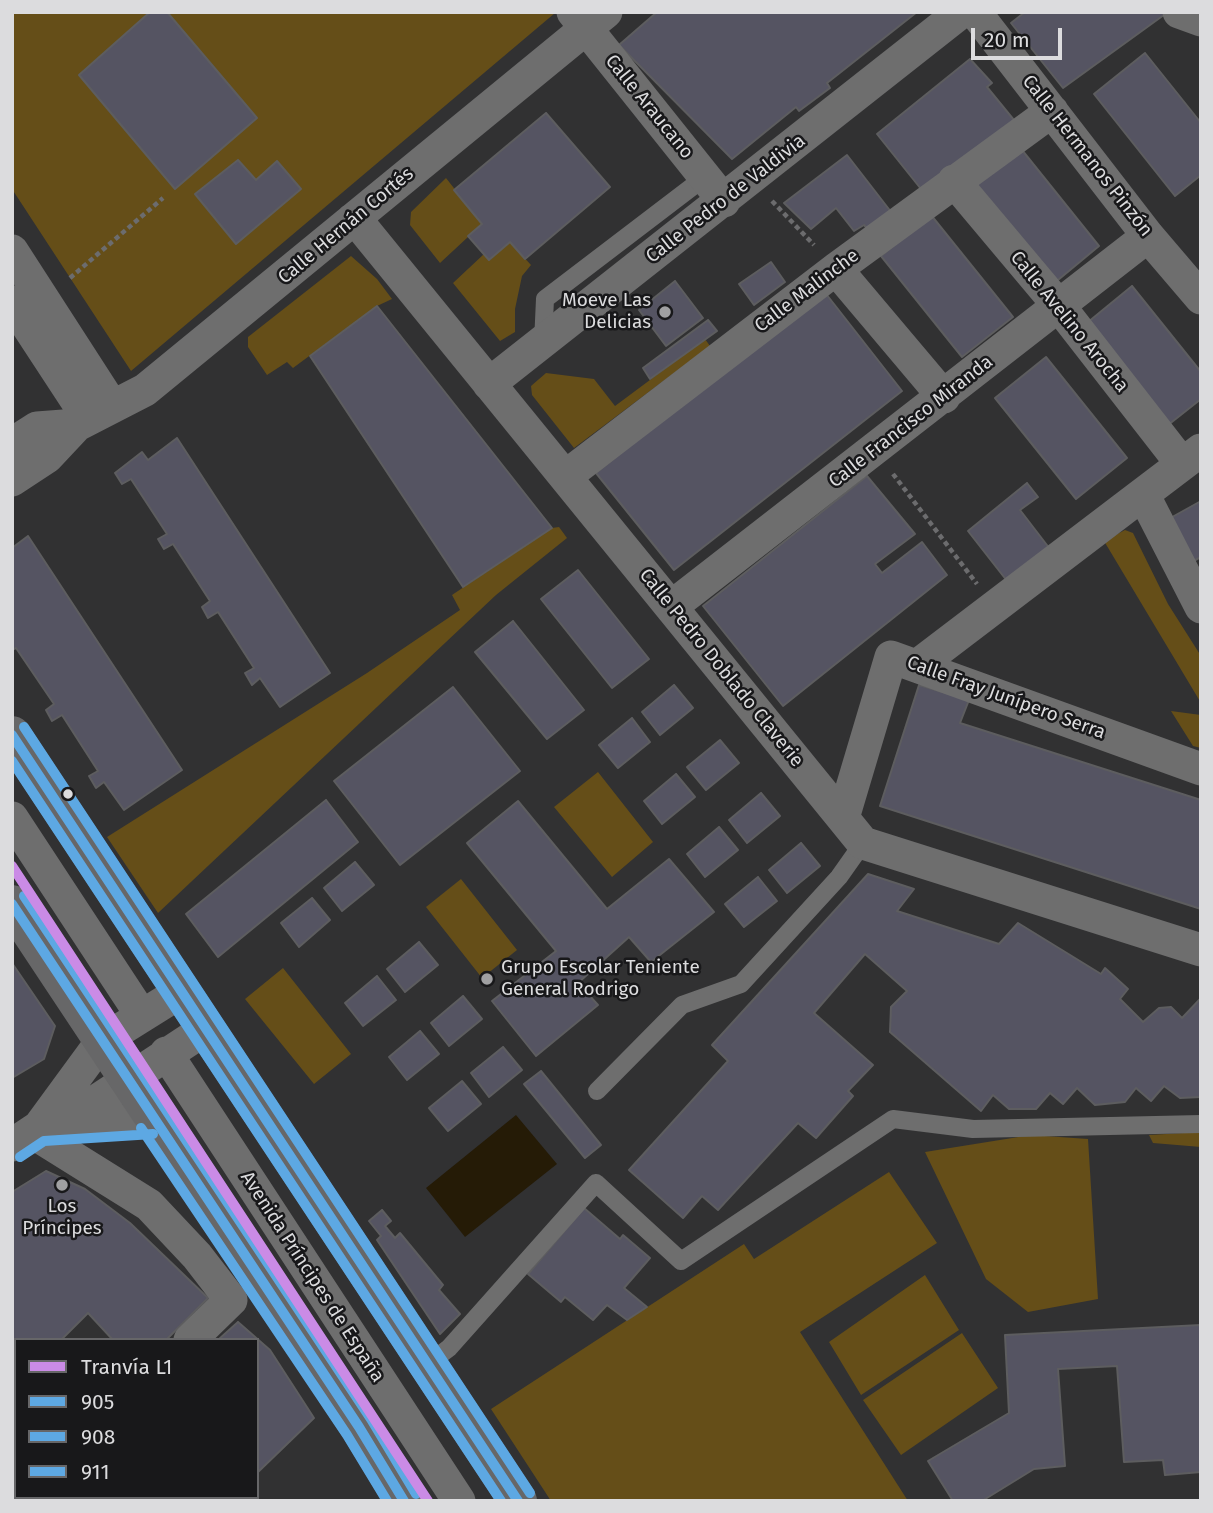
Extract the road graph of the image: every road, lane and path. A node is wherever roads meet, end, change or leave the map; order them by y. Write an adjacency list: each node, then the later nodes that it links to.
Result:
1 (961, 12): 7 (street, Calle Pedro de Valdivia)
2 (975, 12): 6 (street, Calle Hermanos Pinzón)
3 (1179, 12): 5 (street)
4 (588, 18): 9 (street, Calle Araucano); 11 (street, Calle Hernán Cortés)
5 (1201, 20)
6 (1052, 111): 8 (street, Calle Malinche); 12 (street, Calle Hermanos Pinzón)
7 (752, 180): 9 (street, Calle Pedro de Valdivia); 15 (path)
8 (954, 181): 15 (street, Calle Malinche); 19 (street, Calle Avelino Arocha)
9 (714, 189): 20 (street, Calle Pedro de Valdivia)
10 (163, 198): 16 (path)
11 (352, 220): 20 (street, Calle Pedro Doblado Claverie); 22 (street, Calle Hernán Cortés)
12 (1148, 236): 14 (street, Calle Hermanos Pinzón); 19 (street, Calle Francisco Miranda)
13 (12, 251): 22 (street)
14 (1187, 265): 17 (street, Calle Hermanos Pinzón)
15 (836, 269): 21 (street); 26 (street, Calle Malinche)
16 (71, 278)
17 (1201, 298)
18 (12, 302): 22 (street)
19 (1059, 306): 21 (street, Calle Francisco Miranda); 25 (street, Calle Avelino Arocha)
20 (489, 384): 26 (street, Calle Pedro Doblado Claverie)
21 (944, 397): 24 (street, Calle Francisco Miranda)
22 (92, 416): 23 (street, Calle Hernán Cortés); 27 (street, Calle Hernán Cortés)
23 (12, 444)
24 (876, 450): 29 (street, Calle Francisco Miranda); 30 (path)
25 (1191, 457): 28 (street)
26 (566, 476): 29 (street, Calle Pedro Doblado Claverie)
27 (12, 481)
28 (1143, 494): 30 (street); 31 (street)
29 (671, 607): 36 (street, Calle Pedro Doblado Claverie)
30 (994, 607): 32 (street)
31 (1201, 607)
32 (917, 666): 34 (street, Calle Fray Junípero Serra); 36 (street, Calle Fray Junípero Serra)
33 (12, 735): 39 (main road)
34 (1201, 769)
35 (12, 818): 40 (street)
36 (853, 830): 38 (street); 45 (lane)
37 (12, 904): 42 (main road)
38 (1201, 950)
39 (182, 991): 40 (street); 41 (main road)
40 (142, 1016): 42 (street)
41 (207, 1028): 43 (street); 50 (main road)
42 (102, 1041): 44 (main road); 48 (street)
43 (166, 1053): 44 (street); 52 (street, Avenida Príncipes de España)
44 (126, 1079): 46 (main road); 48 (street)
45 (597, 1091)
46 (153, 1120): 48 (street); 51 (main road)
47 (1201, 1124): 50 (lane)
48 (37, 1132): 49 (street)
49 (192, 1338)
50 (429, 1363): 53 (main road)
51 (399, 1499)
52 (459, 1501)
53 (519, 1501)

